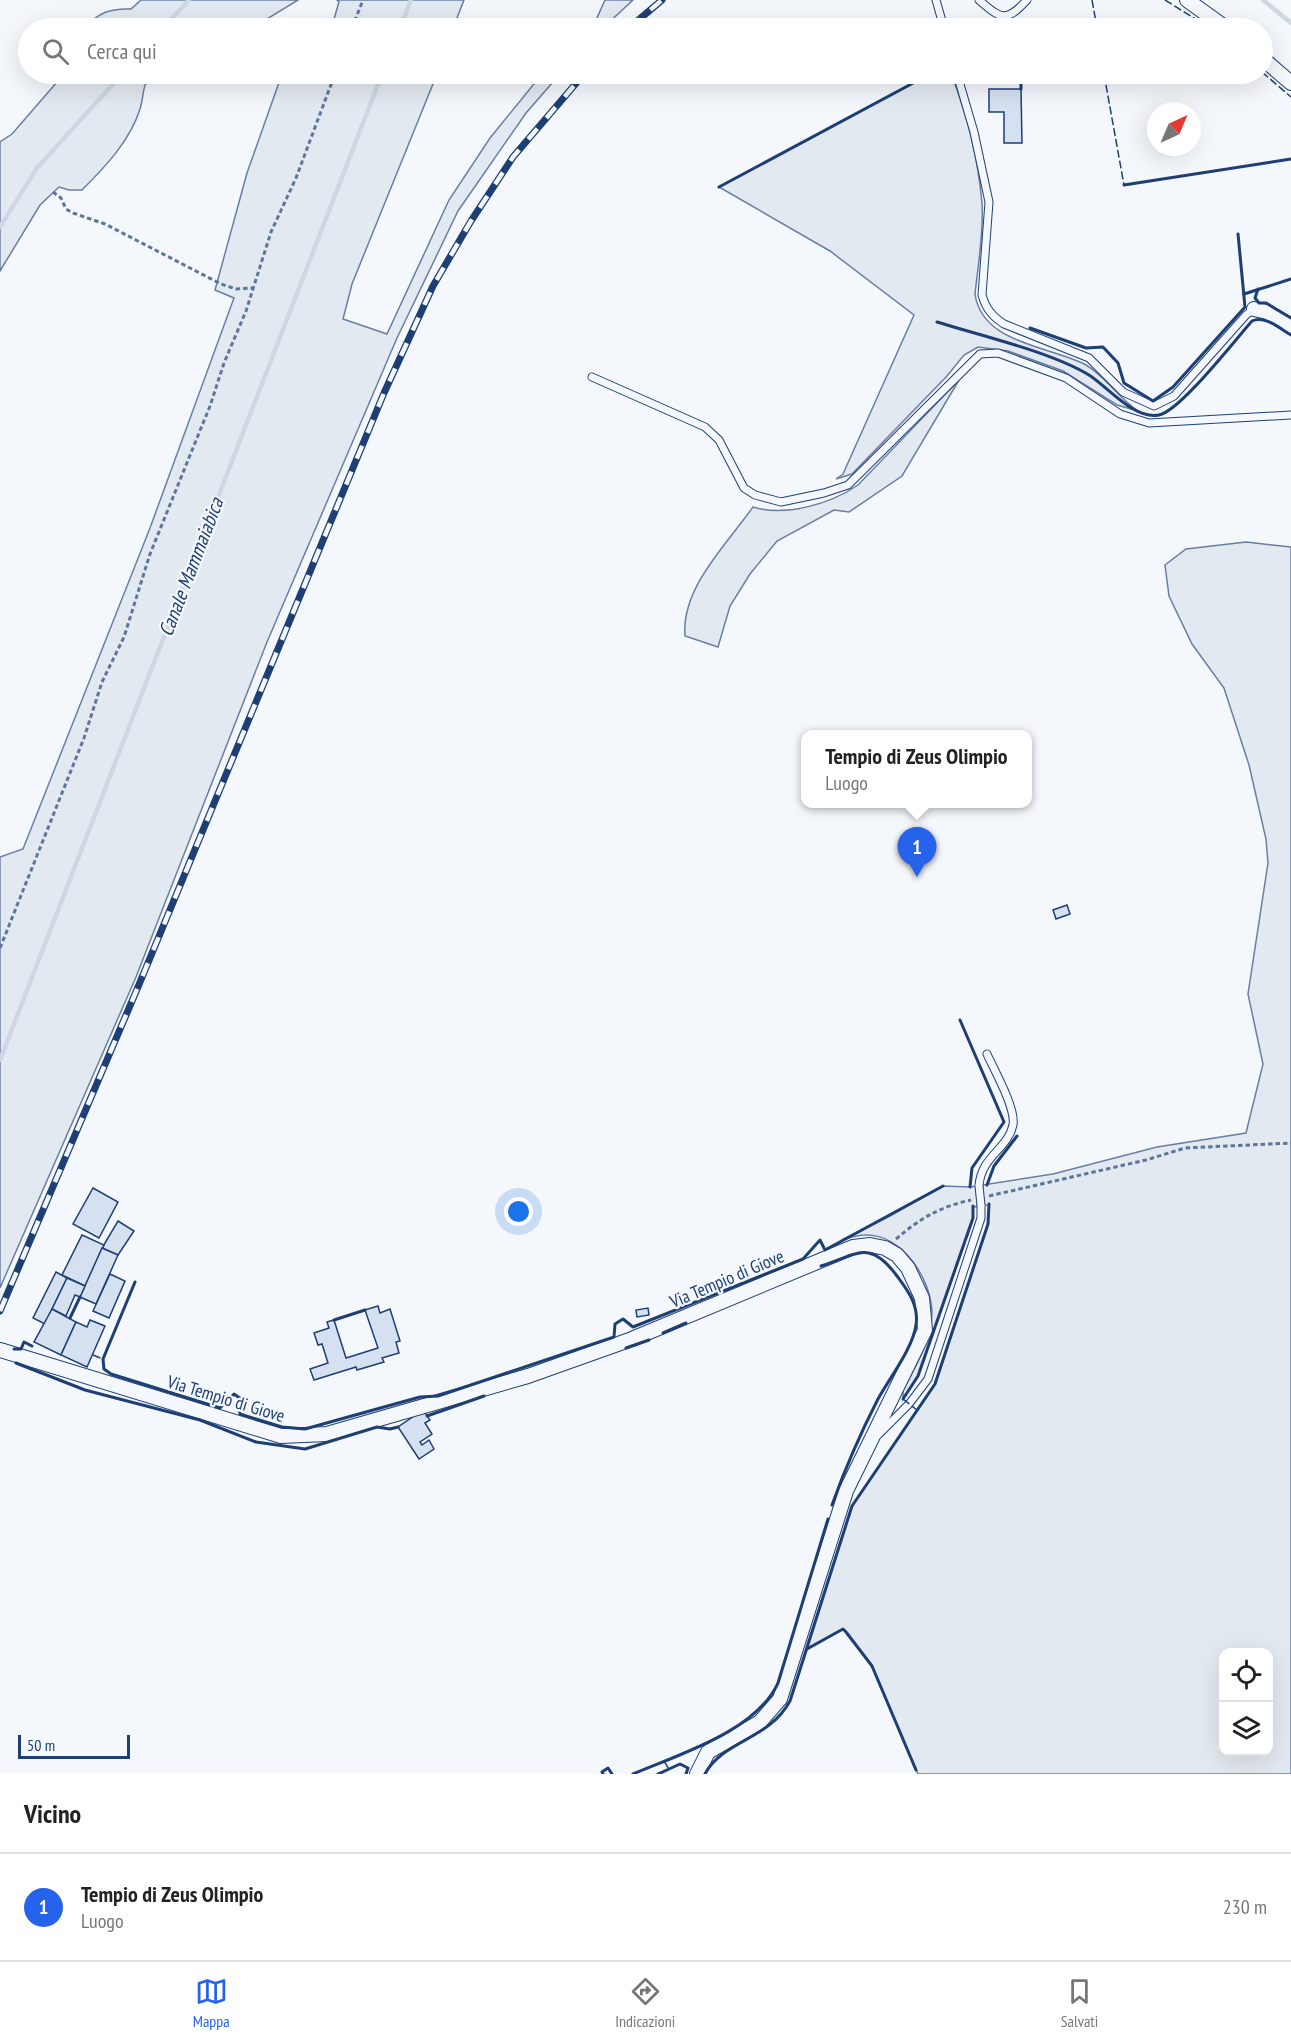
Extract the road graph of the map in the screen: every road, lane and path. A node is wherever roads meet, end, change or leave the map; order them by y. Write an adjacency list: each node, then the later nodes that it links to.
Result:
1 (363, 0): 6 (path)
2 (936, 0): 7 (lane)
3 (979, 0): 4 (lane)
4 (1027, 0)
5 (1187, 0): 8 (street)
6 (356, 18)
7 (941, 18)
8 (1212, 18)
9 (1273, 67): 10 (street)
10 (1291, 83)
11 (331, 84): 14 (path)
12 (960, 84): 15 (lane)
13 (53, 192): 14 (path)
14 (254, 288): 19 (path)
15 (1254, 309): 16 (street)
16 (1291, 326)
17 (592, 377): 18 (lane)
18 (1291, 415)
19 (0, 948)
20 (987, 1054): 24 (lane, bridge)
21 (1291, 1143): 22 (path)
22 (885, 1248): 23 (street, Via Tempio di Giove); 24 (street)
23 (0, 1350)
24 (871, 1443): 25 (street)
25 (697, 1774)

